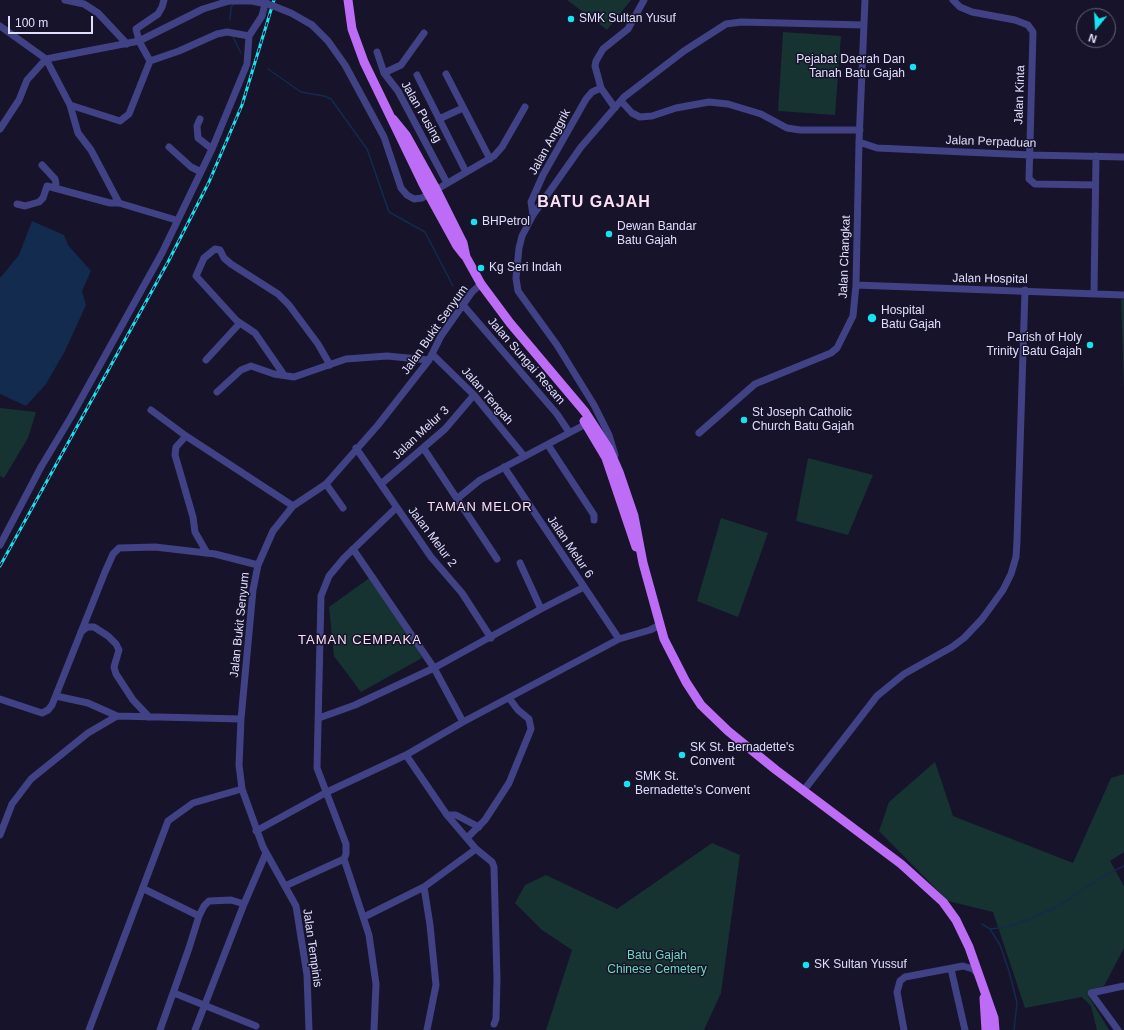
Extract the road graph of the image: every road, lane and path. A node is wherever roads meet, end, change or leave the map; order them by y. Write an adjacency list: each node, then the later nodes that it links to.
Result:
1 (65, 0): 13 (street)
2 (164, 0): 12 (street)
3 (266, 0): 11 (street)
4 (348, 0): 43 (main road)
5 (644, 0): 20 (street)
6 (865, 0): 8 (street, Jalan Changkat)
7 (953, 0): 33 (street, Jalan Kinta)
8 (864, 24): 21 (street); 29 (street, Jalan Changkat)
9 (0, 26): 15 (street)
10 (424, 33): 17 (street)
11 (249, 36): 16 (street); 32 (street)
12 (139, 41): 13 (street); 16 (street); 43 (street, bridge)
13 (127, 44): 15 (street)
14 (377, 52): 17 (street, Jalan Pusing)
15 (46, 59): 22 (street); 28 (street)
16 (150, 61): 22 (street)
17 (384, 73): 40 (street, Jalan Pusing)
18 (446, 74): 24 (street)
19 (417, 75): 27 (street)
20 (601, 88): 25 (street); 46 (street, Jalan Anggrik)
21 (621, 101): 25 (street); 29 (street)
22 (70, 105): 44 (street)
23 (525, 107): 36 (street)
24 (463, 108): 27 (street); 36 (street)
25 (615, 108): 46 (street)
26 (200, 119): 32 (street)
27 (439, 119): 39 (street)
28 (0, 129)
29 (860, 130): 30 (street, Jalan Changkat)
30 (859, 142): 33 (street, Jalan Perpaduan); 49 (street, Jalan Changkat)
31 (169, 147): 38 (street)
32 (212, 150): 38 (street)
33 (1030, 155): 34 (street, Jalan Perpaduan); 41 (street, Jalan Kinta)
34 (1096, 156): 35 (street, Jalan Perpaduan); 41 (street)
35 (1124, 157)
36 (490, 159): 39 (street)
37 (42, 165): 42 (street)
38 (201, 172): 47 (street)
39 (466, 172): 40 (street)
40 (447, 183): 43 (street)
41 (1095, 185): 51 (street)
42 (54, 188): 44 (street); 45 (street)
43 (432, 192): 48 (main road)
44 (119, 203): 47 (street)
45 (17, 204)
46 (533, 215): 66 (street)
47 (176, 220): 83 (street)
48 (480, 284): 53 (street, Jalan Bukit Senyum); 61 (main road)
49 (856, 285): 50 (street, Jalan Hospital); 65 (street, Jalan Changkat)
50 (1025, 290): 51 (street, Jalan Hospital); 109 (street)
51 (1094, 293): 52 (street, Jalan Hospital)
52 (1124, 295)
53 (464, 305): 55 (street, Jalan Bukit Senyum); 64 (street, Jalan Sungai Resam)
54 (240, 323): 56 (street); 57 (street); 58 (street)
55 (430, 357): 57 (street); 60 (street, Jalan Tengah); 69 (street, Jalan Bukit Senyum)
56 (206, 360)
57 (330, 365): 58 (street)
58 (284, 375): 59 (street)
59 (217, 392)
60 (474, 396): 70 (street, Jalan Melur 3); 72 (street, Jalan Tengah)
61 (573, 400): 63 (main road); 71 (main road)
62 (151, 410): 67 (street)
63 (586, 424): 64 (street); 73 (main road)
64 (569, 432): 68 (street)
65 (699, 433)
66 (609, 435): 71 (street); 75 (street)
67 (186, 436): 79 (street); 85 (street)
68 (548, 445): 72 (street); 82 (street)
69 (356, 448): 76 (street, Jalan Bukit Senyum); 77 (street, Jalan Melur 2)
70 (424, 448): 77 (street, Jalan Melur 3); 78 (street)
71 (609, 449): 73 (main road); 75 (main road)
72 (524, 456): 74 (street)
73 (606, 458): 88 (main road)
74 (504, 467): 78 (street); 90 (street, Jalan Melur 6)
75 (619, 472): 88 (main road)
76 (326, 484): 79 (street, Jalan Bukit Senyum); 80 (street)
77 (382, 484): 81 (street, Jalan Melur 2)
78 (458, 498): 86 (street)
79 (293, 506): 89 (street, Jalan Bukit Senyum)
80 (343, 508)
81 (396, 508): 84 (street); 94 (street, Jalan Melur 2)
82 (594, 520)
83 (0, 544)
84 (354, 549): 96 (street); 104 (street)
85 (207, 553): 89 (street); 93 (street)
86 (497, 559)
87 (520, 563): 91 (street)
88 (643, 563): 92 (main road)
89 (258, 565): 105 (street, Jalan Bukit Senyum)
90 (584, 587): 91 (street); 95 (street, Jalan Melur 6)
91 (541, 609): 94 (street)
92 (660, 624): 95 (street); 109 (main road)
93 (80, 633): 97 (street); 100 (street)
94 (491, 638): 96 (street)
95 (622, 639): 98 (street)
96 (434, 668): 104 (street); 106 (street)
97 (56, 696): 99 (street); 101 (street)
98 (509, 698): 106 (street); 112 (street)
99 (0, 699)
100 (139, 707): 102 (street); 103 (street)
101 (117, 716): 102 (street); 114 (street)
102 (136, 717): 103 (street)
103 (149, 717): 105 (street)
104 (319, 718): 110 (street)
105 (241, 719): 108 (street, Jalan Bukit Senyum)
106 (463, 722): 107 (street)
107 (406, 755): 110 (street); 111 (street)
108 (242, 789): 113 (street, Jalan Bukit Senyum); 121 (street)
109 (804, 790): 125 (main road)
110 (326, 792): 113 (street); 118 (street)
111 (447, 815): 112 (street); 115 (street)
112 (479, 827): 115 (street)
113 (256, 831): 117 (street, Jalan Tempinis)
114 (0, 835)
115 (467, 838): 116 (street)
116 (476, 849): 120 (street); 133 (street)
117 (266, 853): 119 (street, Jalan Tempinis); 122 (street)
118 (344, 859): 119 (street); 124 (street)
119 (285, 886): 138 (street, Jalan Tempinis)
120 (424, 887): 124 (street); 140 (street)
121 (144, 889): 123 (street); 135 (street)
122 (244, 904): 123 (street); 132 (street)
123 (199, 916): 130 (street)
124 (364, 917): 139 (street)
125 (971, 952): 126 (street); 128 (main road)
126 (963, 966): 127 (street); 128 (street)
127 (951, 969): 141 (street); 142 (street)
128 (978, 974): 131 (main road)
129 (1124, 986): 145 (street)
130 (174, 993): 132 (street); 136 (street)
131 (984, 993): 143 (main road); 144 (main road)
132 (205, 1006): 134 (street); 137 (street)
133 (494, 1024)
134 (256, 1026)
135 (89, 1030)
136 (160, 1030)
137 (195, 1030)
138 (309, 1030)
139 (374, 1030)
140 (428, 1030)
141 (904, 1030)
142 (964, 1030)
143 (986, 1030)
144 (996, 1030)
145 (1118, 1030)

